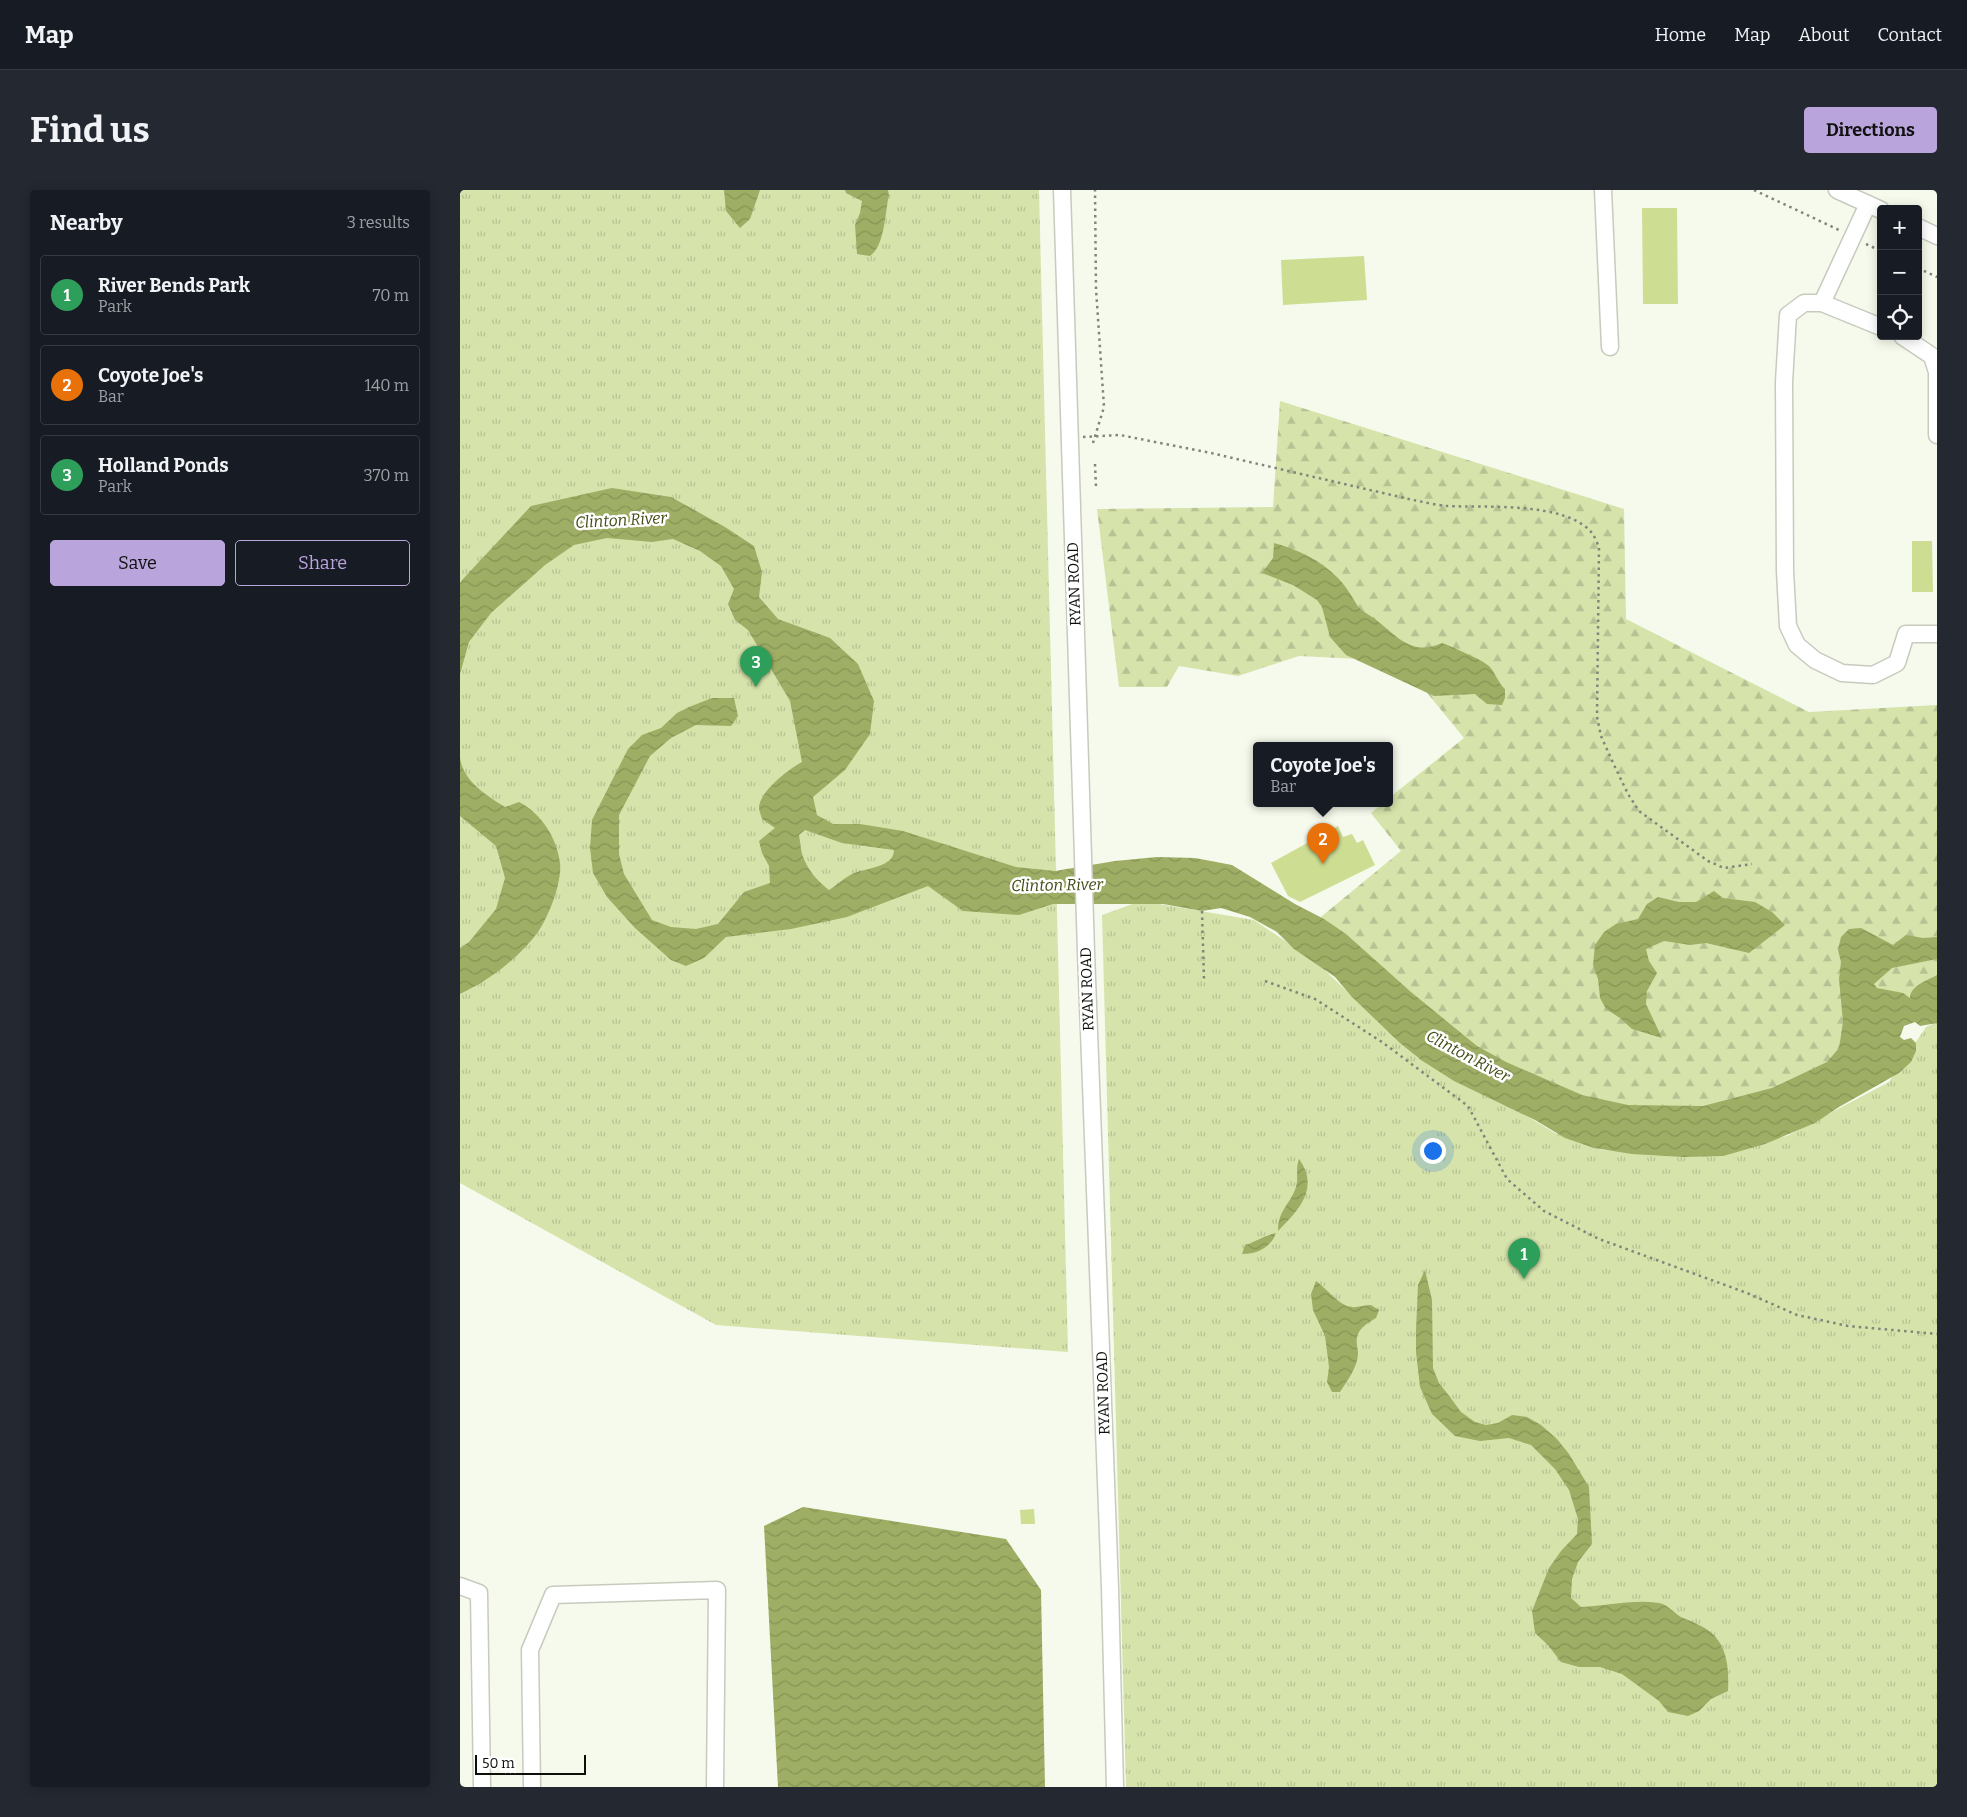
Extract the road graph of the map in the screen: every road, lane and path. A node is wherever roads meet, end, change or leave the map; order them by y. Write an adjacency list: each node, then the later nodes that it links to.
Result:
1 (1062, 190): 18 (street, RYAN ROAD)
2 (1095, 190): 19 (path)
3 (1603, 190): 16 (street)
4 (1754, 190): 9 (path)
5 (1837, 190): 6 (street)
6 (1874, 207): 9 (street)
7 (1922, 229): 8 (street)
8 (1937, 236)
9 (1854, 238): 10 (path); 13 (street)
10 (1879, 250)
11 (1922, 270): 12 (path)
12 (1937, 277)
13 (1822, 303): 14 (street); 23 (street)
14 (1877, 325)
15 (1908, 340): 17 (street)
16 (1610, 347)
17 (1937, 436)
18 (1069, 437): 19 (path); 33 (street, RYAN ROAD)
19 (1095, 437): 20 (path); 24 (path)
20 (1093, 443)
21 (1095, 464): 22 (path)
22 (1096, 486)
23 (1937, 634)
24 (1752, 864)
25 (1202, 911): 26 (path)
26 (1204, 980)
27 (1265, 981): 28 (path)
28 (1937, 1334)
29 (460, 1586): 30 (street)
30 (482, 1787)
31 (532, 1787): 32 (street)
32 (715, 1787)
33 (1115, 1787)

